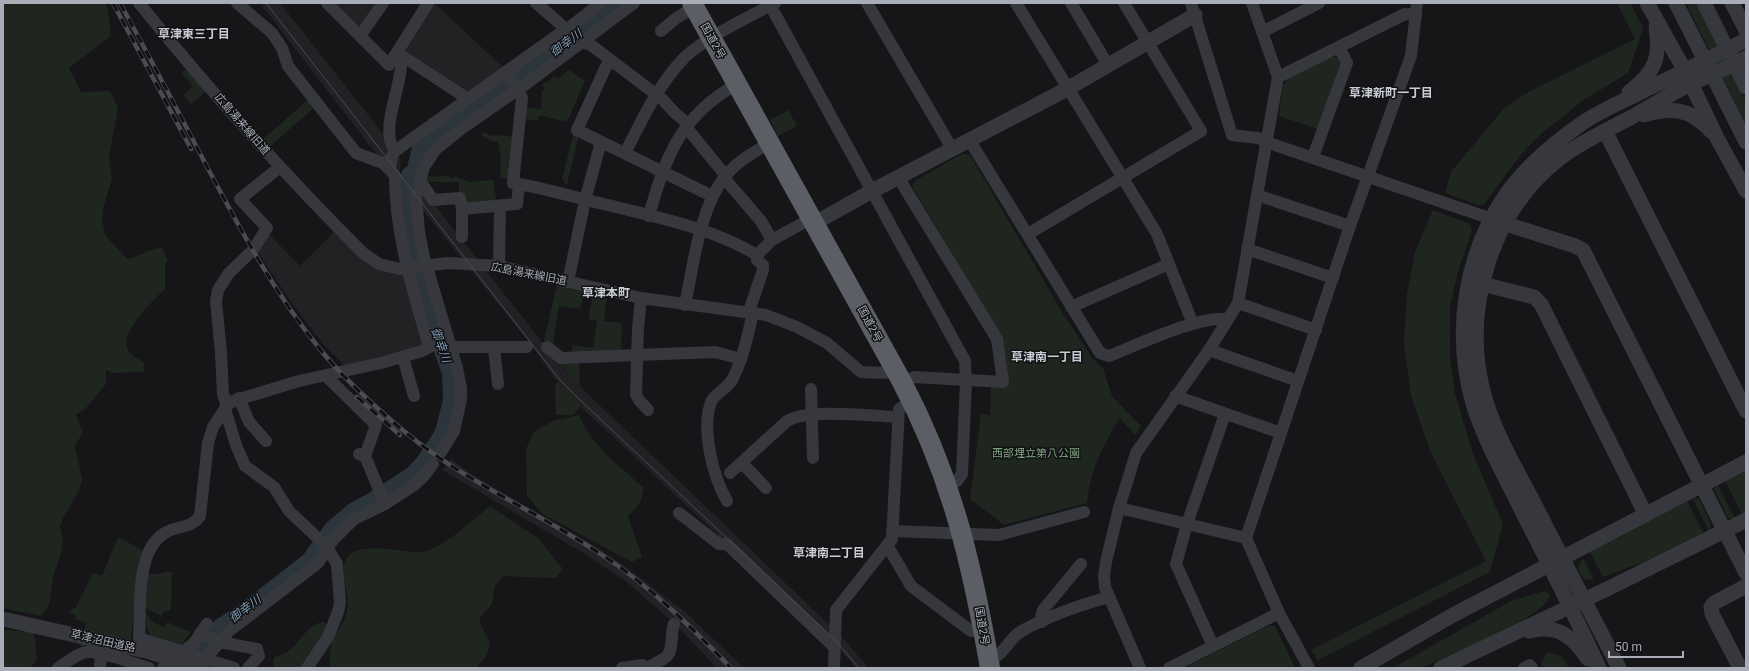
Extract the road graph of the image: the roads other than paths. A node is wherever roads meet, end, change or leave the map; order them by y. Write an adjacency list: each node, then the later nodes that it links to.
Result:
1 (139, 3): 64 (street, 広島湯来線旧道)
2 (237, 3): 65 (street)
3 (327, 3): 30 (street)
4 (383, 3): 30 (street)
5 (428, 3): 36 (street)
6 (536, 3): 27 (street)
7 (601, 3): 27 (street)
8 (634, 3): 32 (street)
9 (867, 3): 60 (street)
10 (1016, 3): 47 (street)
11 (1071, 3): 39 (street)
12 (1124, 3): 33 (street)
13 (1252, 3): 29 (street)
14 (1319, 3): 29 (street)
15 (1417, 3): 25 (street)
16 (1676, 3): 58 (street)
17 (1704, 3): 45 (street)
18 (1732, 3): 26 (street)
19 (1742, 3): 23 (street)
20 (772, 4): 31 (street); 73 (street)
21 (1647, 4): 40 (street); 50 (street)
22 (693, 5): 28 (street); 31 (highway, 国道2号)
23 (1746, 6)
24 (1193, 9): 33 (street); 57 (street)
25 (1416, 15): 35 (street); 69 (street)
26 (1746, 30)
27 (568, 31): 32 (street); 41 (street)
28 (661, 31)
29 (1262, 32): 42 (street)
30 (360, 36): 36 (street)
31 (712, 39): 44 (highway, 国道2号); 48 (street)
32 (582, 41): 38 (street); 46 (street)
33 (1147, 42): 39 (street); 70 (street)
34 (1742, 43): 40 (street)
35 (1339, 47): 42 (street); 63 (street)
36 (398, 53): 49 (street); 61 (street)
37 (1745, 58): 43 (street)
38 (609, 60): 48 (street); 56 (street)
39 (1108, 65): 47 (street)
40 (1691, 68): 43 (street); 50 (street)
41 (506, 74): 46 (street); 49 (street)
42 (1278, 77): 57 (street)
43 (1698, 82): 51 (street); 54 (street)
44 (737, 84): 52 (street); 59 (highway, 国道2号)
45 (1746, 86)
46 (517, 89): 71 (street); 72 (street)
47 (1067, 89): 55 (street); 70 (street)
48 (656, 94): 52 (street); 62 (street)
49 (468, 99): 61 (street)
50 (1593, 116): 81 (street)
51 (1626, 120): 53 (street); 54 (street)
52 (687, 126): 66 (street); 67 (street)
53 (1605, 131): 83 (street); 127 (street)
54 (1717, 138): 74 (street)
55 (970, 141): 60 (street); 86 (street)
56 (601, 142): 62 (street); 77 (street)
57 (1266, 142): 63 (street); 75 (street)
58 (1746, 142)
59 (770, 143): 67 (street); 82 (highway, 国道2号)
60 (953, 150): 68 (street)
61 (395, 151): 65 (street)
62 (625, 153): 66 (street)
63 (1313, 157): 69 (street)
64 (280, 167): 94 (street, 広島湯来線旧道); 125 (street)
65 (390, 170): 94 (street)
66 (661, 172): 76 (street); 80 (street)
67 (725, 177): 76 (street); 88 (street)
68 (898, 177): 73 (street); 117 (street, 広島湯来線旧道)
69 (1368, 177): 81 (street); 84 (street)
70 (1122, 179): 86 (street); 91 (street)
71 (420, 181): 79 (street); 92 (street)
72 (519, 184): 77 (street); 78 (street)
73 (872, 191): 82 (street); 117 (street)
74 (1746, 191)
75 (1257, 195): 84 (street); 89 (street)
76 (712, 196): 85 (street)
77 (585, 200): 80 (street); 96 (street)
78 (500, 206): 79 (street); 93 (street)
79 (462, 209): 87 (street)
80 (650, 216): 85 (street)
81 (1492, 219): 83 (street); 156 (street)
82 (812, 221): 88 (street); 115 (highway, 国道2号)
83 (1506, 224): 97 (street); 140 (street)
84 (1350, 226): 95 (street)
85 (702, 230): 90 (street); 100 (street)
86 (1028, 234): 101 (street)
87 (462, 237)
88 (772, 240): 90 (street)
89 (1247, 249): 95 (street); 99 (street)
90 (757, 255): 102 (street)
91 (1169, 264): 101 (street); 104 (street)
92 (424, 266): 93 (street, 広島湯来線旧道); 94 (street, 広島湯来線旧道); 107 (street)
93 (499, 266): 96 (street, 広島湯来線旧道)
94 (408, 268): 106 (street)
95 (1333, 278): 105 (street)
96 (568, 282): 98 (street, 広島湯来線旧道)
97 (1482, 284): 147 (street); 156 (street)
98 (642, 298): 100 (street, 広島湯来線旧道); 112 (street)
99 (1238, 303): 103 (street); 105 (street)
100 (685, 305): 102 (street, 広島湯来線旧道)
101 (1071, 307): 104 (street)
102 (751, 312): 114 (street); 115 (street, 広島湯来線旧道)
103 (1228, 319): 104 (street); 111 (street)
104 (1193, 324)
105 (1316, 330): 118 (street)
106 (430, 346): 107 (street); 113 (street)
107 (448, 346): 110 (street); 133 (street)
108 (527, 347): 110 (street)
109 (547, 347): 112 (street)
110 (494, 348): 119 (street)
111 (1208, 350): 118 (street); 122 (street)
112 (637, 354): 114 (street); 126 (street)
113 (403, 357): 116 (street); 121 (street)
114 (741, 358): 143 (street)
115 (898, 375): 117 (street, 広島湯来線旧道); 124 (highway, 国道2号)
116 (326, 376): 123 (street); 142 (street)
117 (966, 381): 139 (street)
118 (1298, 381): 131 (street)
119 (498, 384)
120 (811, 389): 129 (street)
121 (414, 396)
122 (1175, 396): 128 (street); 144 (street)
123 (239, 398): 125 (street); 132 (street)
124 (912, 401): 130 (street); 139 (highway, 国道2号)
125 (226, 408): 155 (street); 168 (street)
126 (648, 410)
127 (1746, 411)
128 (1225, 414): 131 (street); 149 (street)
129 (812, 415): 130 (street); 134 (street); 136 (street)
130 (898, 417): 150 (street)
131 (1281, 433): 153 (street)
132 (266, 441)
133 (441, 452)
134 (813, 458)
135 (1746, 462): 140 (street)
136 (742, 463): 138 (street); 141 (street)
137 (433, 464): 142 (street)
138 (730, 473)
139 (948, 484): 152 (highway, 国道2号)
140 (1702, 485): 147 (street); 151 (street)
141 (766, 488)
142 (382, 499): 155 (street)
143 (726, 501)
144 (1119, 508): 149 (street); 160 (street)
145 (1084, 512): 152 (street)
146 (679, 513): 172 (street)
147 (1645, 514): 156 (street)
148 (1746, 520): 151 (street)
149 (1187, 524): 153 (street); 171 (street)
150 (892, 531): 152 (street); 154 (street)
151 (1725, 531): 158 (street); 161 (street)
152 (963, 534): 167 (highway, 国道2号)
153 (1246, 538): 163 (street)
154 (887, 545): 167 (street); 172 (street)
155 (325, 546): 169 (street); 183 (street)
156 (1556, 562): 161 (street); 162 (street); 191 (street)
157 (1081, 564): 165 (street)
158 (1746, 573)
159 (1746, 586): 198 (street)
160 (1108, 597): 165 (street); 188 (street)
161 (1584, 600): 162 (street); 197 (street)
162 (1570, 606): 170 (street); 196 (street)
163 (1279, 613): 171 (street); 190 (street)
164 (10, 621): 180 (street, 草津沼田道路)
165 (1042, 622): 174 (street)
166 (674, 624): 186 (street)
167 (983, 631): 174 (highway, 国道2号)
168 (139, 638): 173 (street); 181 (street)
169 (219, 641): 178 (street); 179 (street); 182 (street)
170 (1495, 641): 192 (street); 195 (street)
171 (1213, 646): 189 (street)
172 (834, 647): 187 (street)
173 (107, 655): 175 (street); 176 (street); 177 (street)
174 (990, 665)
175 (58, 668)
176 (100, 668)
177 (149, 668)
178 (164, 668)
179 (193, 668)
180 (201, 668)
181 (234, 668)
182 (248, 668)
183 (307, 668)
184 (622, 668): 185 (street)
185 (644, 668)
186 (647, 668)
187 (834, 668)
188 (1140, 668)
189 (1169, 668)
190 (1309, 668)
191 (1361, 668)
192 (1441, 668)
193 (1524, 668): 194 (street)
194 (1532, 668)
195 (1594, 668)
196 (1599, 668)
197 (1619, 668)
198 (1740, 668)

